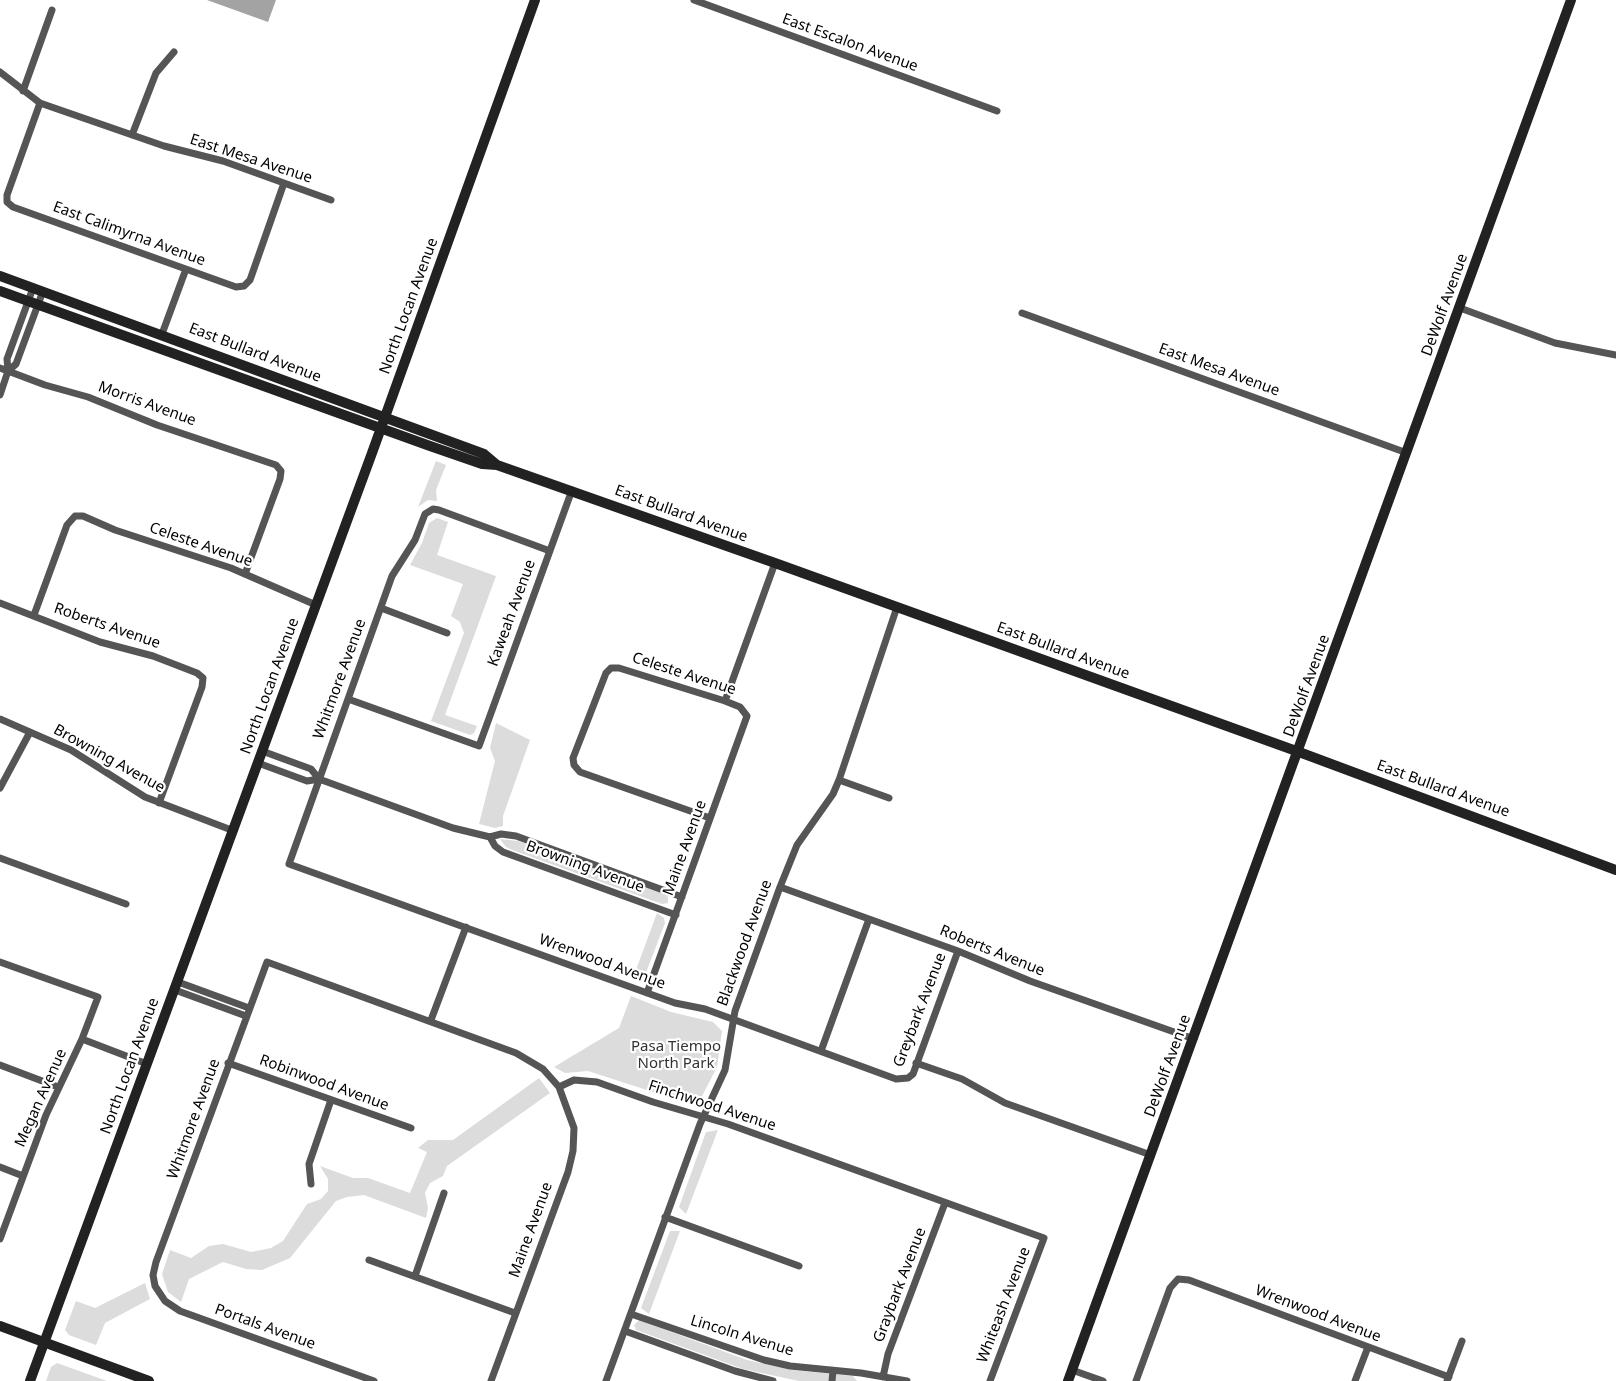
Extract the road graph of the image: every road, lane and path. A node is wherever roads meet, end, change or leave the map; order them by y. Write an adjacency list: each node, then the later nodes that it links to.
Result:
1 (535, 0): 25 (street, North Locan Avenue)
2 (694, 0): 9 (street, East Escalon Avenue)
3 (1571, 0): 18 (street, DeWolf Avenue)
4 (52, 10): 7 (street)
5 (174, 52): 10 (street)
6 (0, 72): 7 (street, East Mesa Avenue)
7 (23, 92): 8 (street, East Mesa Avenue)
8 (40, 103): 10 (street, East Mesa Avenue); 13 (street, East Calimyrna Avenue)
9 (997, 111)
10 (132, 135): 11 (street, East Mesa Avenue)
11 (284, 183): 12 (street, East Mesa Avenue); 13 (street, East Calimyrna Avenue)
12 (331, 200)
13 (186, 269): 20 (street)
14 (0, 276): 15 (street, East Bullard Avenue)
15 (38, 290): 17 (street); 20 (street, East Bullard Avenue)
16 (0, 291): 17 (street, East Bullard Avenue)
17 (33, 303): 23 (street); 26 (street, East Bullard Avenue)
18 (1460, 308): 21 (street); 27 (street, DeWolf Avenue)
19 (1022, 313): 27 (street, East Mesa Avenue)
20 (162, 334): 25 (street, East Bullard Avenue)
21 (1616, 355)
22 (0, 368): 23 (street, Morris Avenue)
23 (8, 372): 24 (street); 32 (street, Morris Avenue)
24 (0, 394)
25 (385, 417): 26 (street, North Locan Avenue); 28 (street, East Bullard Avenue)
26 (381, 428): 28 (street, East Bullard Avenue); 34 (street, North Locan Avenue)
27 (1407, 452): 45 (street, DeWolf Avenue)
28 (497, 465): 29 (street, East Bullard Avenue)
29 (572, 490): 30 (street, Kaweah Avenue); 31 (street, East Bullard Avenue)
30 (550, 551): 36 (street, Whitmore Avenue); 39 (street, Kaweah Avenue)
31 (775, 563): 35 (street, East Bullard Avenue); 40 (street)
32 (245, 574): 34 (street, Celeste Avenue); 37 (street, Celeste Avenue)
33 (0, 603): 37 (street, Roberts Avenue)
34 (316, 605): 44 (street, North Locan Avenue)
35 (897, 607): 45 (street, East Bullard Avenue); 48 (street, Blackwood Avenue)
36 (381, 608): 38 (street); 39 (street, Whitmore Avenue)
37 (34, 615): 51 (street, Roberts Avenue)
38 (447, 633)
39 (348, 699): 47 (street, Whitmore Avenue)
40 (724, 701): 41 (street, Celeste Avenue); 52 (street, Celeste Avenue)
41 (746, 712): 52 (street, Maine Avenue)
42 (0, 719): 43 (street, Browning Avenue)
43 (30, 732): 49 (street); 51 (street, Browning Avenue)
44 (262, 751): 46 (street, North Locan Avenue); 47 (street, Browning Avenue)
45 (1298, 752): 57 (street, East Bullard Avenue); 73 (street, DeWolf Avenue)
46 (258, 763): 47 (street, Browning Avenue); 53 (street, North Locan Avenue)
47 (319, 779): 54 (street, Browning Avenue); 56 (street, Whitmore Avenue)
48 (839, 780): 50 (street); 58 (street, Blackwood Avenue)
49 (0, 788)
50 (889, 798)
51 (160, 803): 53 (street, Browning Avenue)
52 (710, 818): 59 (street, Maine Avenue)
53 (234, 831): 66 (street, North Locan Avenue)
54 (490, 837): 59 (street, Browning Avenue); 61 (street, Browning Avenue)
55 (0, 858): 60 (street)
56 (288, 864): 63 (street, Wrenwood Avenue)
57 (1616, 870)
58 (780, 887): 62 (street, Roberts Avenue); 70 (street, Blackwood Avenue)
59 (682, 897): 61 (street, Maine Avenue)
60 (126, 904)
61 (676, 915): 67 (street, Maine Avenue)
62 (869, 919): 64 (street, Roberts Avenue); 74 (street)
63 (466, 927): 67 (street, Wrenwood Avenue); 71 (street)
64 (958, 951): 73 (street, Roberts Avenue); 76 (street, Greybark Avenue)
65 (0, 962): 72 (street, Megan Avenue)
66 (176, 986): 68 (street); 69 (street); 77 (street, North Locan Avenue)
67 (647, 993): 70 (street, Wrenwood Avenue)
68 (250, 1008): 69 (street, Whitmore Avenue); 71 (street, Whitmore Avenue)
69 (246, 1016): 75 (street, Whitmore Avenue)
70 (733, 1019): 74 (street, Wrenwood Avenue); 83 (street, Blackwood Avenue)
71 (431, 1020): 81 (street)
72 (82, 1039): 77 (street); 80 (street, Megan Avenue)
73 (1194, 1039): 85 (street, DeWolf Avenue)
74 (821, 1052): 79 (street, Wrenwood Avenue)
75 (228, 1063): 82 (street, Robinwood Avenue); 97 (street, Whitmore Avenue)
76 (916, 1063): 79 (street, Greybark Avenue); 85 (street)
77 (147, 1064): 103 (street, North Locan Avenue)
78 (0, 1065): 80 (street)
79 (908, 1078)
80 (58, 1087): 87 (street, Megan Avenue)
81 (559, 1087): 83 (street, Finchwood Avenue); 98 (street, Maine Avenue)
82 (331, 1100): 84 (street, Robinwood Avenue); 88 (street)
83 (704, 1116): 90 (street, Finchwood Avenue); 91 (street, Blackwood Avenue)
84 (410, 1128)
85 (1151, 1155): 107 (street, DeWolf Avenue)
86 (0, 1167): 87 (street)
87 (23, 1176): 93 (street, Megan Avenue)
88 (311, 1184)
89 (444, 1193): 96 (street)
90 (945, 1203): 92 (street, Finchwood Avenue); 106 (street, Graybark Avenue)
91 (665, 1217): 95 (street); 99 (street, Blackwood Avenue)
92 (1044, 1238): 118 (street, Whiteash Avenue)
93 (0, 1239)
94 (369, 1260): 96 (street)
95 (799, 1266)
96 (415, 1276): 98 (street)
97 (155, 1286): 108 (street, Portals Avenue)
98 (515, 1313): 113 (street, Maine Avenue)
99 (631, 1314): 101 (street, Blackwood Avenue); 105 (street, Lincoln Avenue)
100 (0, 1326): 103 (street)
101 (625, 1331): 114 (street, Blackwood Avenue); 115 (street)
102 (1462, 1341): 109 (street)
103 (44, 1343): 110 (street, North Locan Avenue); 111 (street)
104 (1368, 1347): 109 (street, Wrenwood Avenue); 120 (street, Wrenwood Avenue); 121 (street)
105 (833, 1371): 106 (street, Lincoln Avenue); 116 (street)
106 (883, 1377): 117 (street, Lincoln Avenue)
107 (1071, 1378): 119 (street)
108 (362, 1379): 112 (street, Portals Avenue)
109 (1448, 1379)
110 (30, 1381)
111 (149, 1381)
112 (373, 1381)
113 (491, 1381)
114 (606, 1381)
115 (773, 1381)
116 (832, 1381)
117 (906, 1381)
118 (990, 1381)
119 (1103, 1381)
120 (1136, 1381)
121 (1355, 1381)

